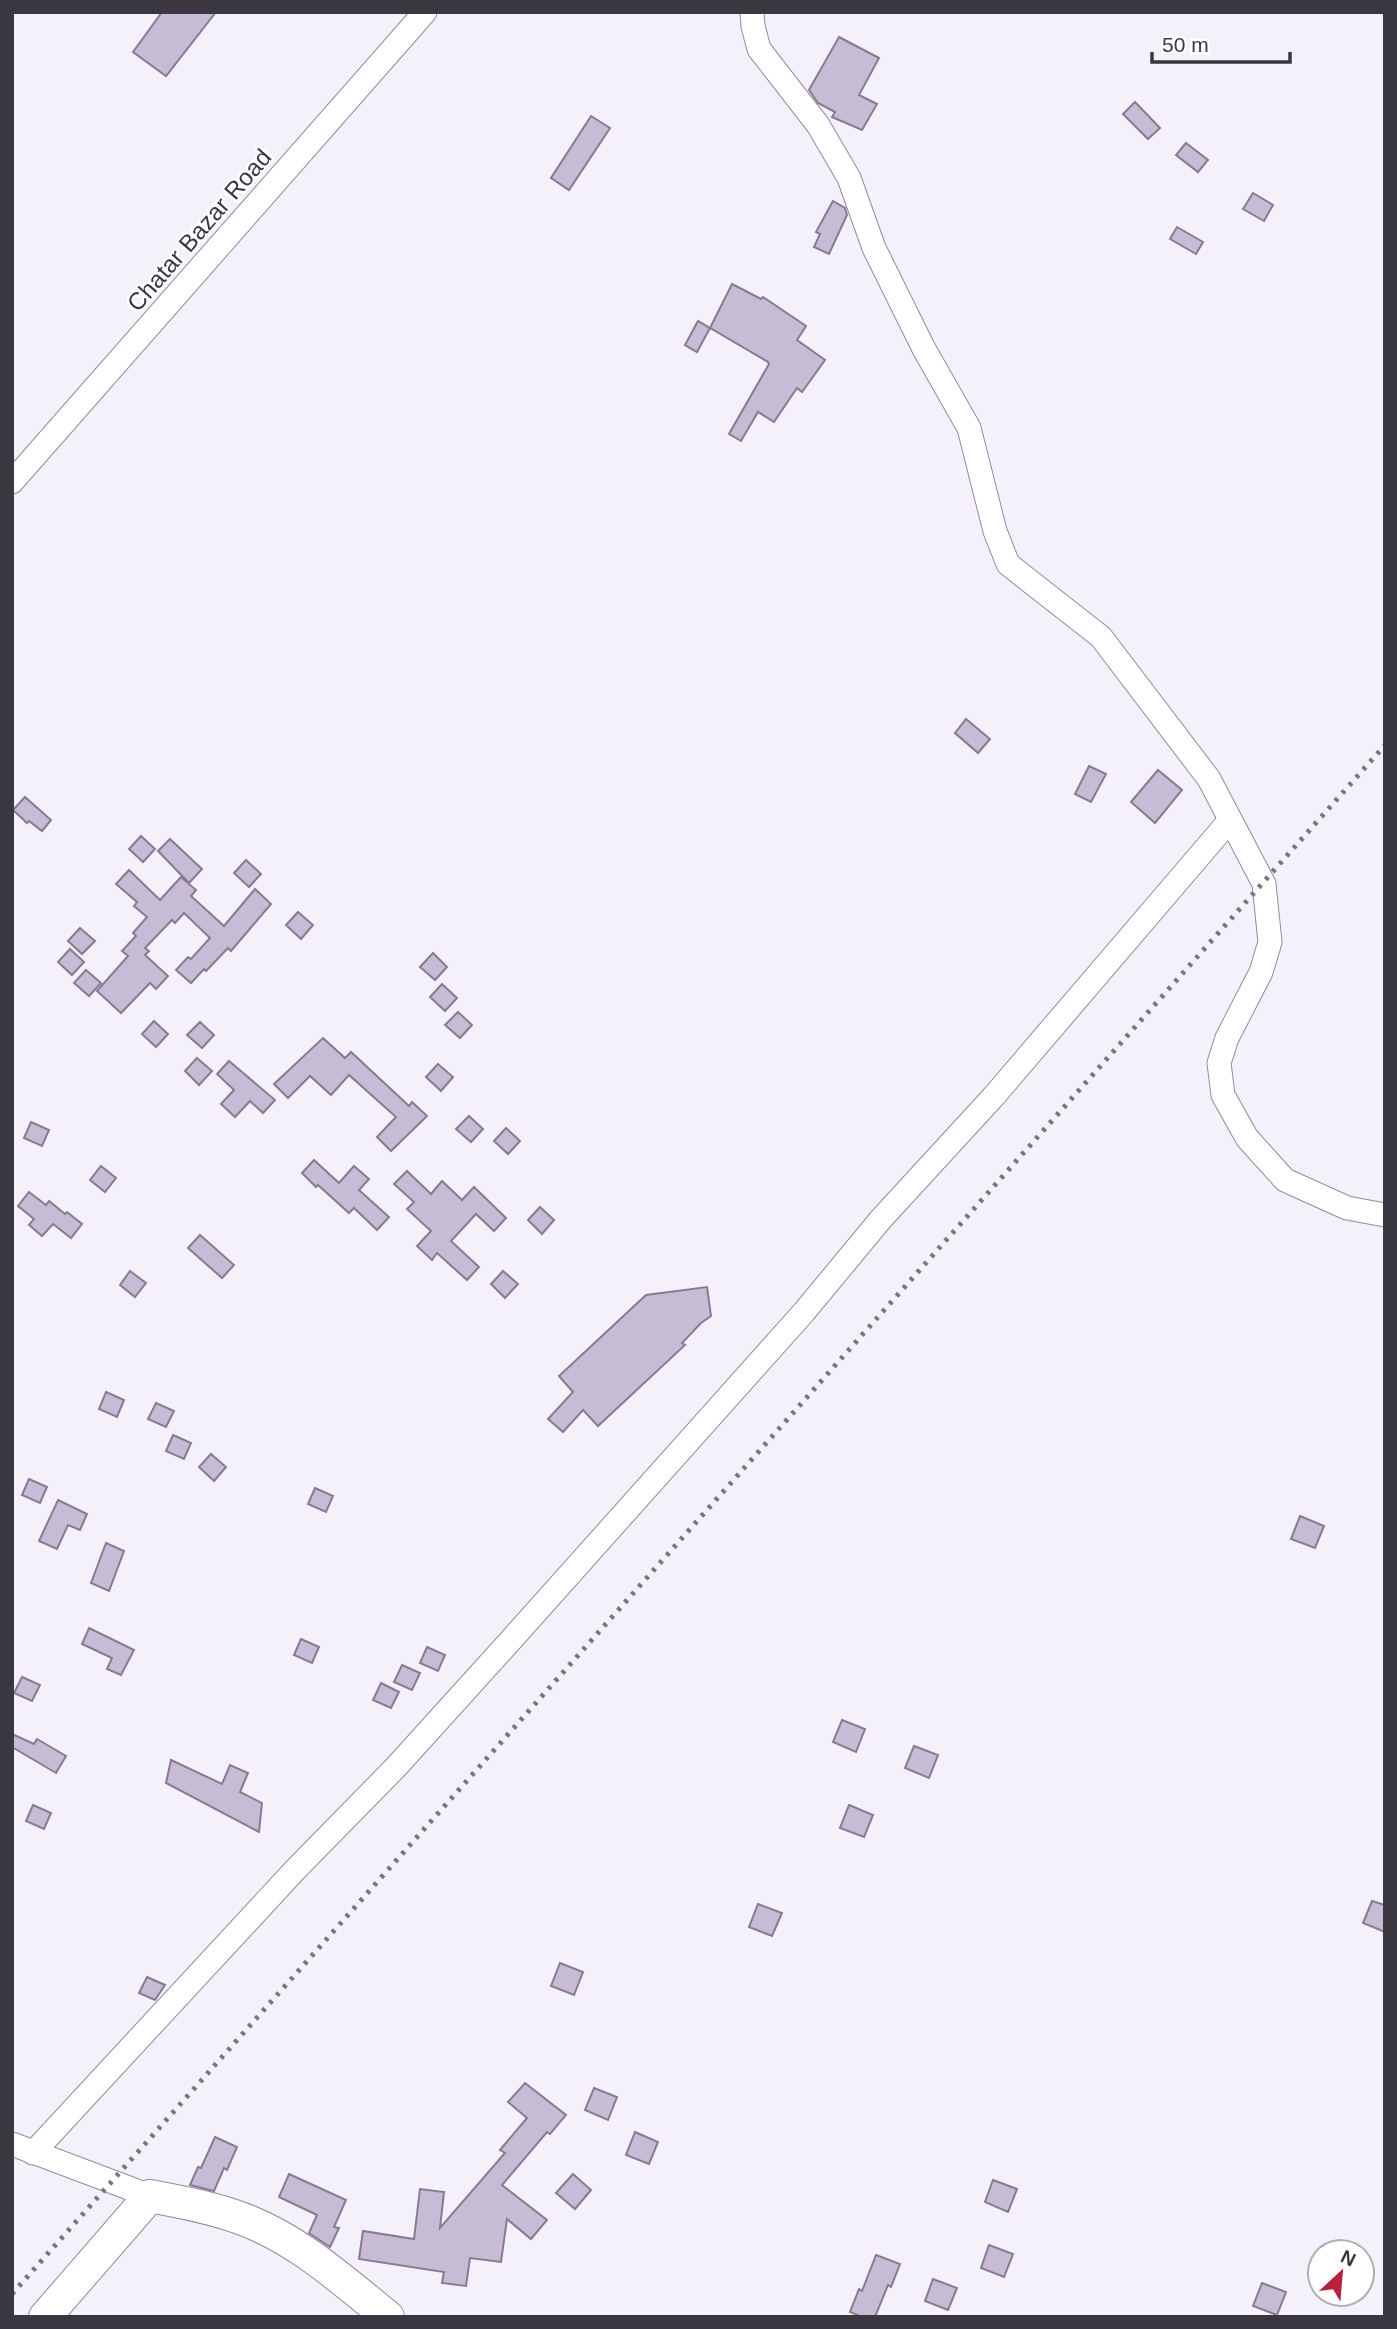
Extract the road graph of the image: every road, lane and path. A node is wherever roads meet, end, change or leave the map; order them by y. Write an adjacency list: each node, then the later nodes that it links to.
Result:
1 (425, 12): 3 (street, Chatar Bazar Road)
2 (752, 12): 4 (street)
3 (12, 482)
4 (1230, 820): 5 (street); 6 (street)
5 (1385, 1216)
6 (23, 2149): 7 (street)
7 (150, 2196): 8 (street); 9 (street)
8 (45, 2317)
9 (387, 2317)

